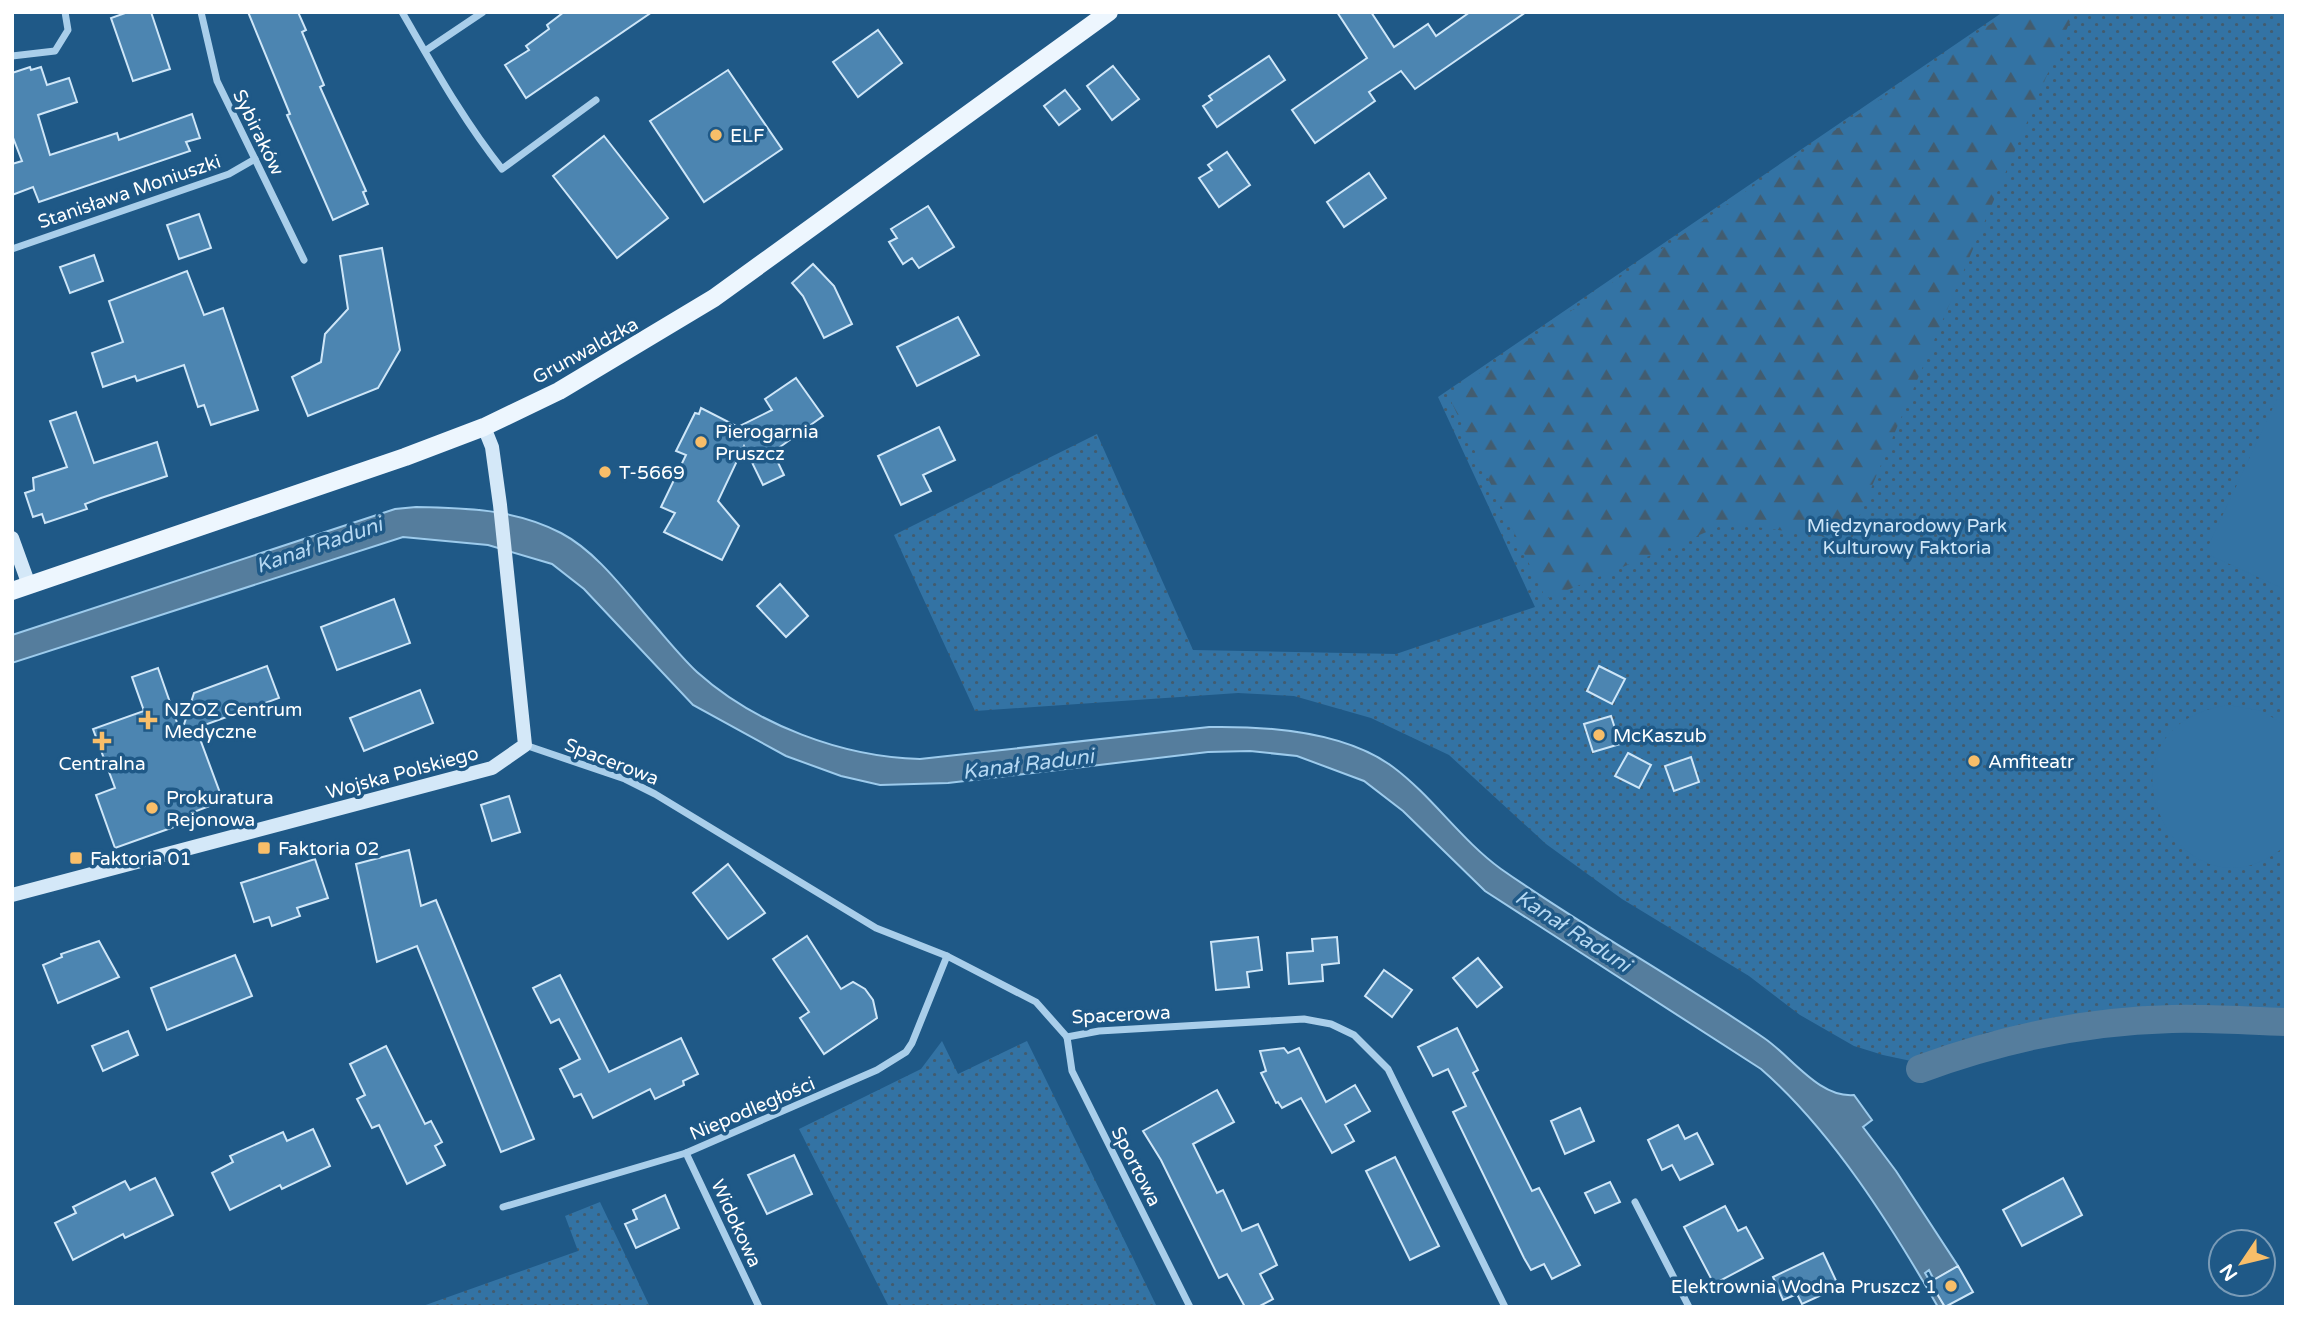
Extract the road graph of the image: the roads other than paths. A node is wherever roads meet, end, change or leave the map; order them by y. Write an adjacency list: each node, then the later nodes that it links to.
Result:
1 (65, 12): 7 (street)
2 (201, 12): 9 (street, Sybiraków)
3 (402, 12): 6 (street)
4 (483, 12): 6 (street)
5 (1109, 12): 12 (main road, Grunwaldzka)
6 (425, 51): 8 (street)
7 (12, 56)
8 (596, 100)
9 (256, 159): 10 (street, Stanisława Moniuszki); 11 (street, Sybiraków)
10 (12, 249)
11 (304, 260)
12 (484, 427): 14 (main road, Grunwaldzka); 15 (street)
13 (12, 538): 14 (street)
14 (21, 588)
15 (525, 745): 16 (street, Wojska Polskiego); 17 (street, Spacerowa)
16 (12, 895)
17 (947, 956): 18 (street, Spacerowa); 19 (street, Niepodległości)
18 (1067, 1037): 23 (street, Sportowa); 24 (street, Spacerowa)
19 (686, 1153): 21 (street, Niepodległości); 22 (street, Widokowa)
20 (1635, 1202): 25 (street)
21 (503, 1207)
22 (759, 1307)
23 (1190, 1307)
24 (1505, 1307)
25 (1689, 1307)

